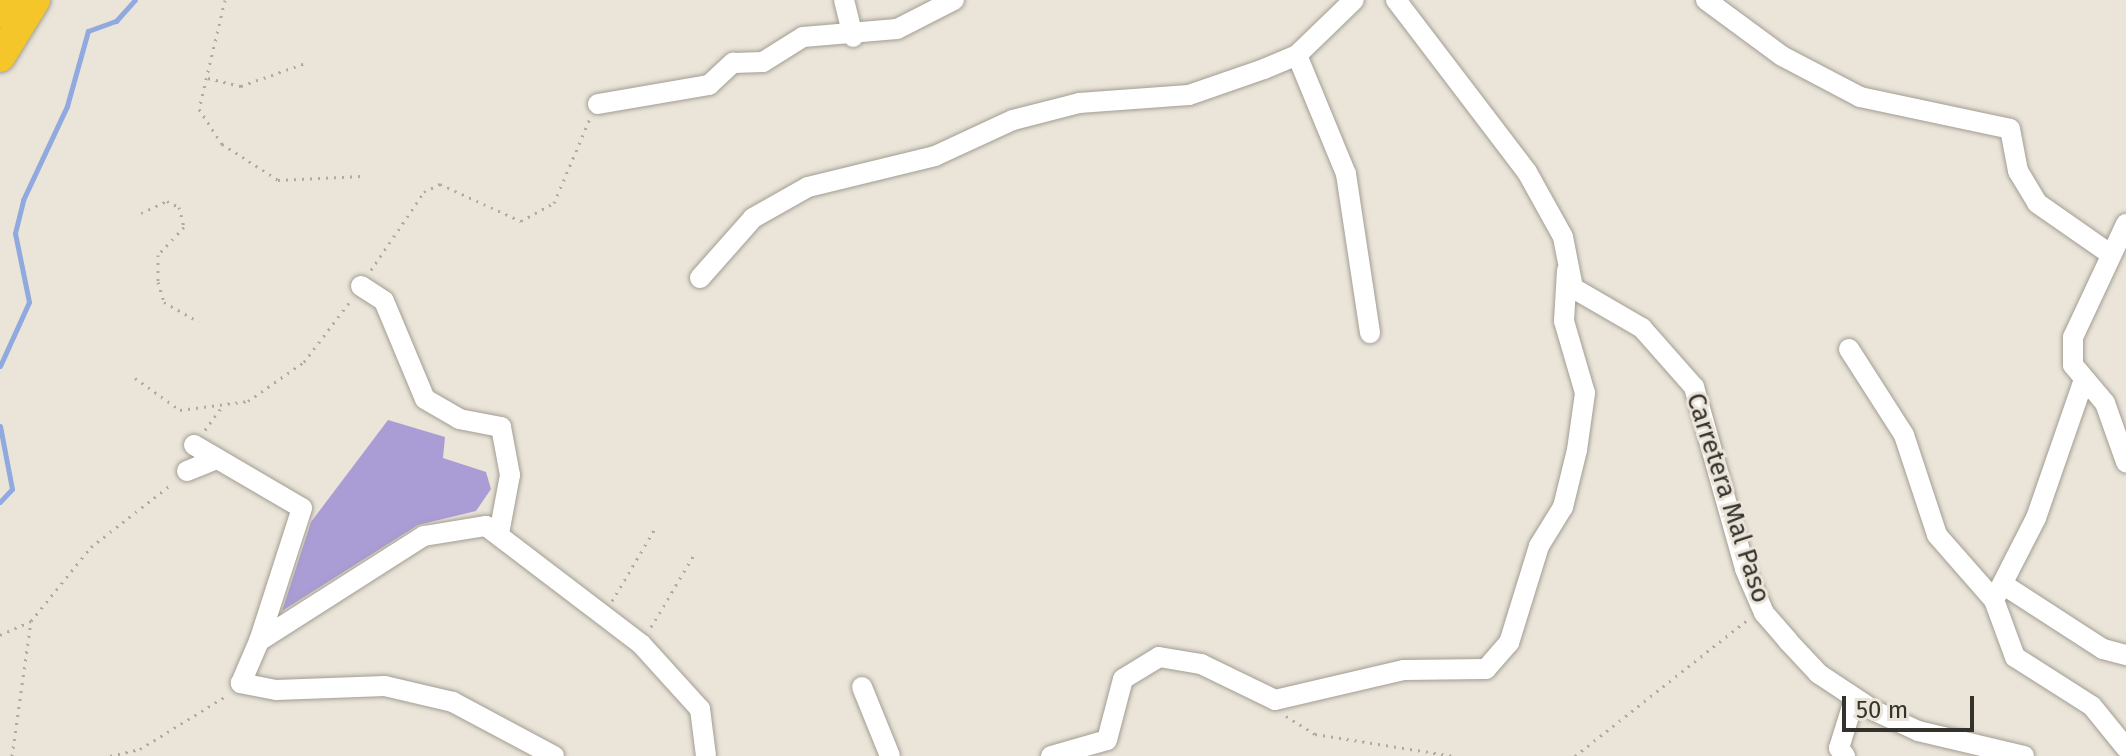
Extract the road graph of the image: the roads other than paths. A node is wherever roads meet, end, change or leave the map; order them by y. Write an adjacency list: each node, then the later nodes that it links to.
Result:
1 (8, 0): 8 (highway)
2 (35, 0): 11 (highway)
3 (844, 0): 9 (street)
4 (954, 0): 9 (street)
5 (1354, 0): 10 (street)
6 (1706, 0): 14 (street)
7 (1408, 4): 15 (street, Carretera Mal Paso)
8 (0, 12)
9 (853, 37): 12 (street)
10 (1297, 55): 16 (street); 18 (street)
11 (0, 57)
12 (598, 104)
13 (2126, 224): 14 (street)
14 (2110, 254): 20 (street)
15 (1567, 271): 30 (street, Carretera Mal Paso); 35 (street)
16 (700, 278)
17 (361, 286): 25 (street)
18 (1370, 333)
19 (1849, 349): 26 (street)
20 (2083, 382): 23 (street); 26 (street)
21 (194, 445): 22 (street)
22 (217, 459): 24 (street); 27 (street)
23 (2126, 462)
24 (187, 471)
25 (499, 534): 27 (street); 33 (street)
26 (1999, 592): 28 (street); 31 (street)
27 (259, 641): 32 (street)
28 (2126, 655)
29 (862, 687): 34 (street)
30 (1854, 700): 36 (street); 37 (street, Carretera Mal Paso)
31 (2126, 748)
32 (554, 756)
33 (706, 756)
34 (890, 756)
35 (1051, 756)
36 (1845, 756)
37 (2024, 756)

